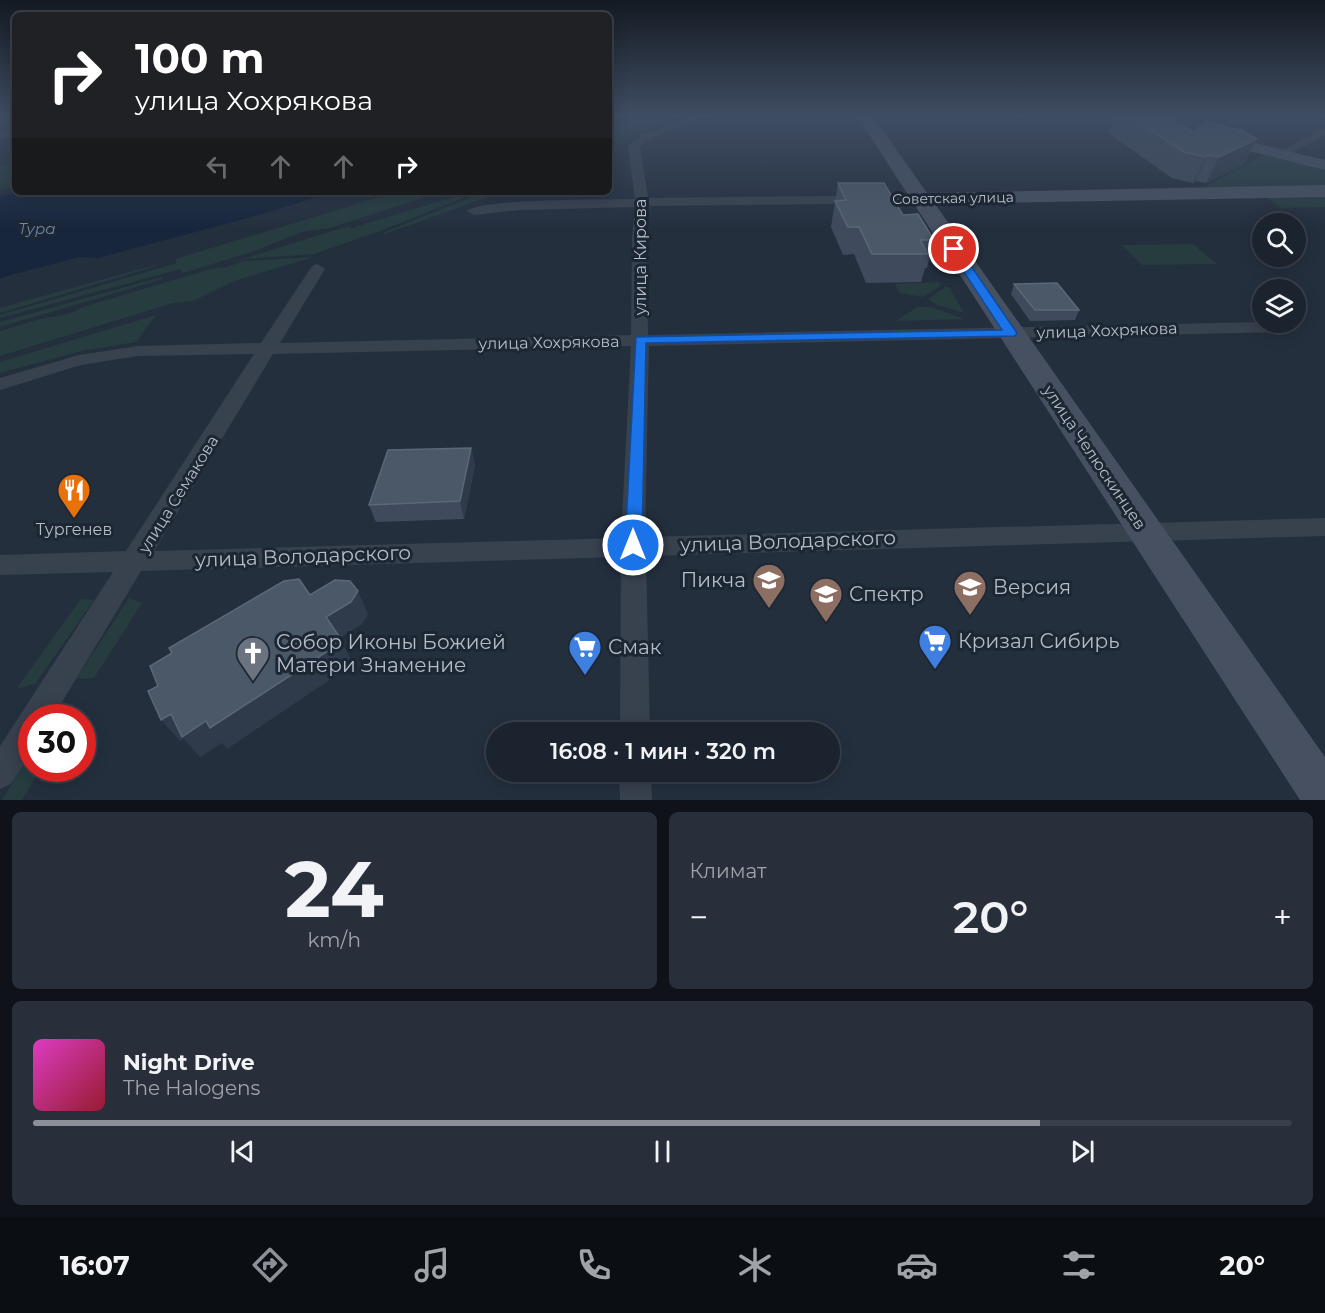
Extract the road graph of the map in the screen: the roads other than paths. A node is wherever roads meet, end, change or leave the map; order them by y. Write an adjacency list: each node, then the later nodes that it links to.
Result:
1 (635, 153): 8 (street, улица Кирова)
2 (890, 153): 7 (main road, улица Челюскинцев)
3 (1279, 153): 4 (main road)
4 (1282, 154): 5 (main road)
5 (1325, 165)
6 (1325, 191): 7 (main road, Советская улица)
7 (920, 199): 8 (street, Советская улица); 12 (main road, улица Челюскинцев)
8 (642, 203): 9 (street, Советская улица); 13 (street, улица Кирова)
9 (474, 211)
10 (317, 269): 14 (street, улица Семакова)
11 (1252, 328): 12 (street, улица Хохрякова)
12 (1011, 333): 13 (street, улица Хохрякова); 17 (main road, улица Челюскинцев)
13 (640, 340): 14 (street, улица Хохрякова); 18 (street, улица Кирова)
14 (268, 348): 15 (street, улица Хохрякова); 19 (street, улица Семакова)
15 (0, 384)
16 (1325, 527): 17 (street, улица Володарского)
17 (1145, 531): 18 (street, улица Володарского); 26 (main road, улица Челюскинцев)
18 (633, 545): 19 (street, улица Володарского); 22 (street, улица Кирова)
19 (136, 561): 20 (street, улица Володарского); 21 (street, улица Семакова)
20 (0, 565)
21 (44, 704)
22 (635, 722)
23 (18, 745): 24 (street)
24 (0, 773)
25 (635, 782): 27 (street)
26 (1325, 797)
27 (636, 800)

